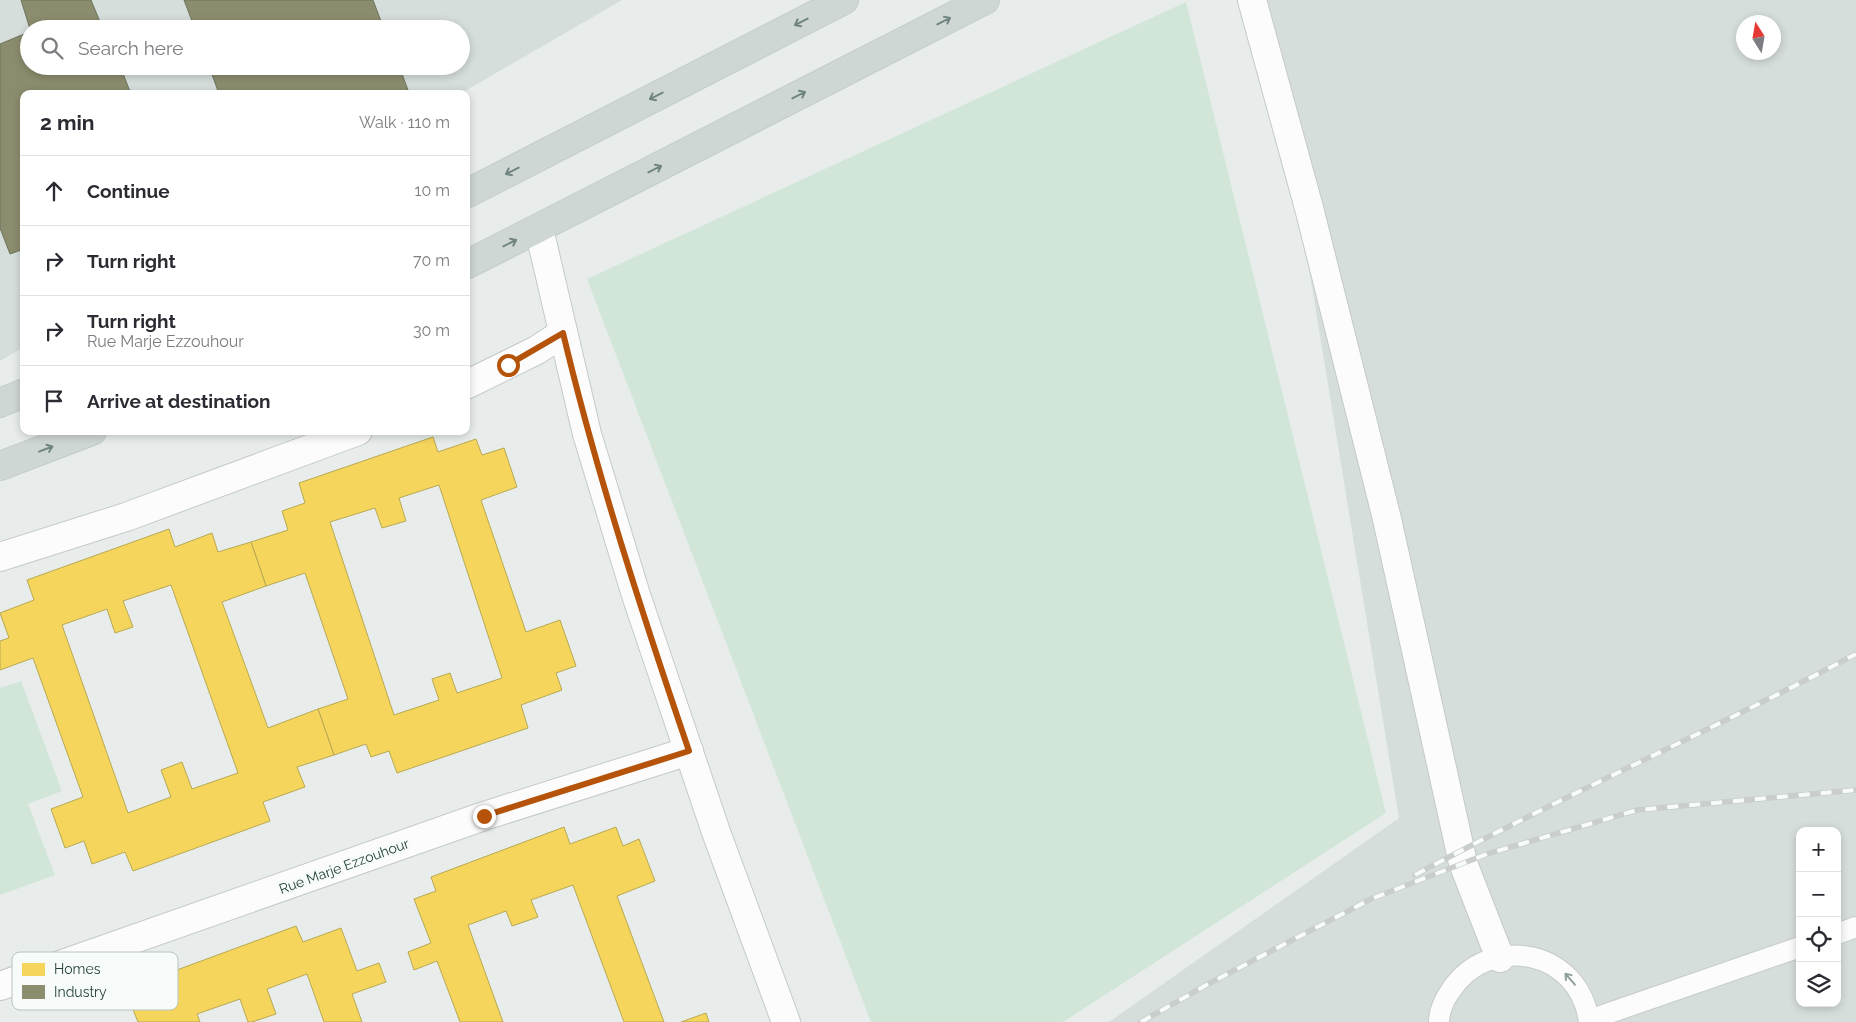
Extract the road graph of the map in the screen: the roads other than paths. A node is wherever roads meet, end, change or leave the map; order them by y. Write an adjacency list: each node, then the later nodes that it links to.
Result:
1 (844, 0): 4 (main road, one-way to 4)
2 (985, 0): 5 (main road, one-way to 2)
3 (1252, 0): 20 (street)
4 (470, 192)
5 (538, 229): 6 (main road, one-way to 5); 7 (street)
6 (470, 262)
7 (563, 333): 8 (street); 15 (street)
8 (470, 383)
9 (20, 396): 10 (main road)
10 (0, 403)
11 (81, 435): 13 (main road, one-way to 11)
12 (347, 435): 14 (street)
13 (0, 466)
14 (0, 557)
15 (689, 751): 19 (street, Rue Marje Ezzouhour); 24 (street)
16 (1856, 927): 17 (lane)
17 (1841, 933)
18 (1796, 948): 23 (lane)
19 (97, 952)
20 (1500, 958): 23 (lane, one-way to 20); 25 (lane)
21 (12, 982): 22 (street, Rue Marje Ezzouhour)
22 (0, 986)
23 (1589, 1021)
24 (786, 1022)
25 (1439, 1022)

